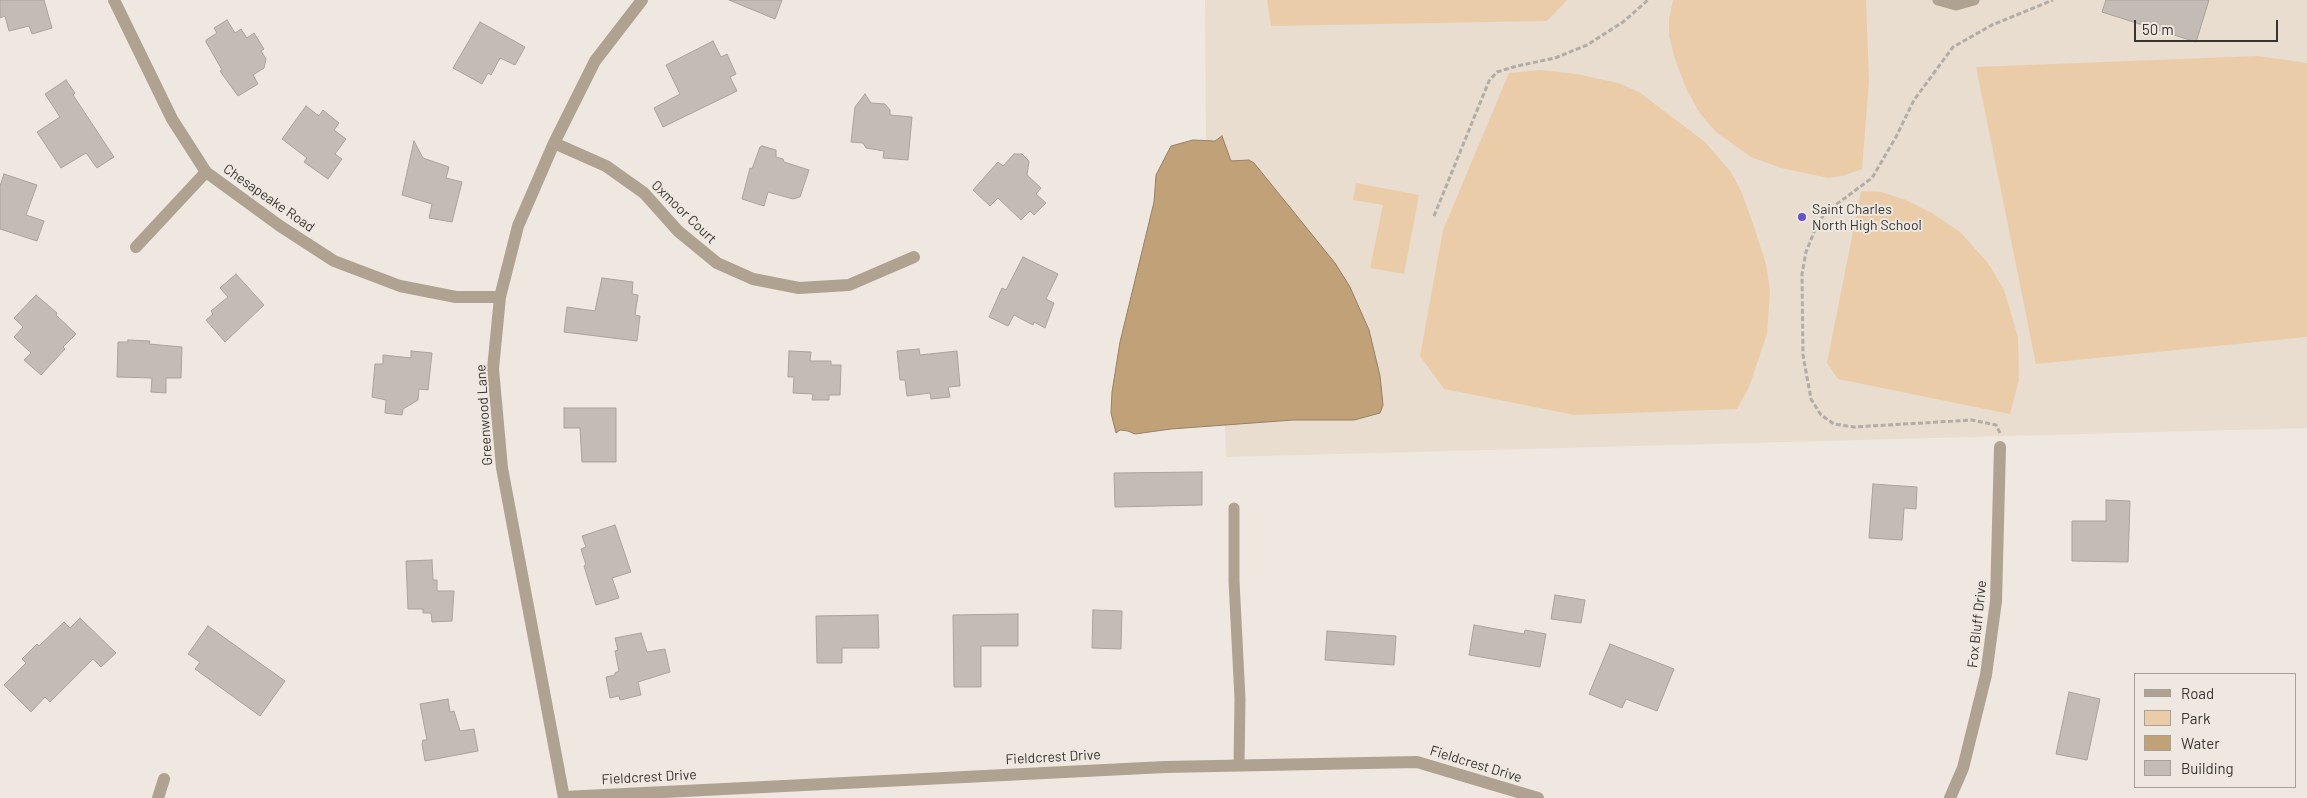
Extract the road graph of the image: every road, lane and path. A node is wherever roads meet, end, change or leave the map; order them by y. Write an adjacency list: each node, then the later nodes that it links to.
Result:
1 (114, 0): 8 (street, Chesapeake Road)
2 (642, 0): 7 (street, Greenwood Lane)
3 (1648, 0): 9 (path)
4 (1938, 0): 5 (lane)
5 (1974, 0)
6 (2053, 0): 13 (path)
7 (554, 143): 11 (street, Oxmoor Court); 12 (street, Greenwood Lane)
8 (206, 172): 10 (street); 12 (street, Chesapeake Road)
9 (1434, 216)
10 (136, 246)
11 (914, 257)
12 (500, 297): 17 (street, Greenwood Lane)
13 (2000, 448): 20 (street, Fox Bluff Drive)
14 (1234, 508): 15 (lane)
15 (1238, 765): 17 (street, Fieldcrest Drive); 19 (street, Fieldcrest Drive)
16 (164, 779): 18 (street)
17 (564, 797)
18 (158, 798)
19 (1538, 798)
20 (1950, 798)

